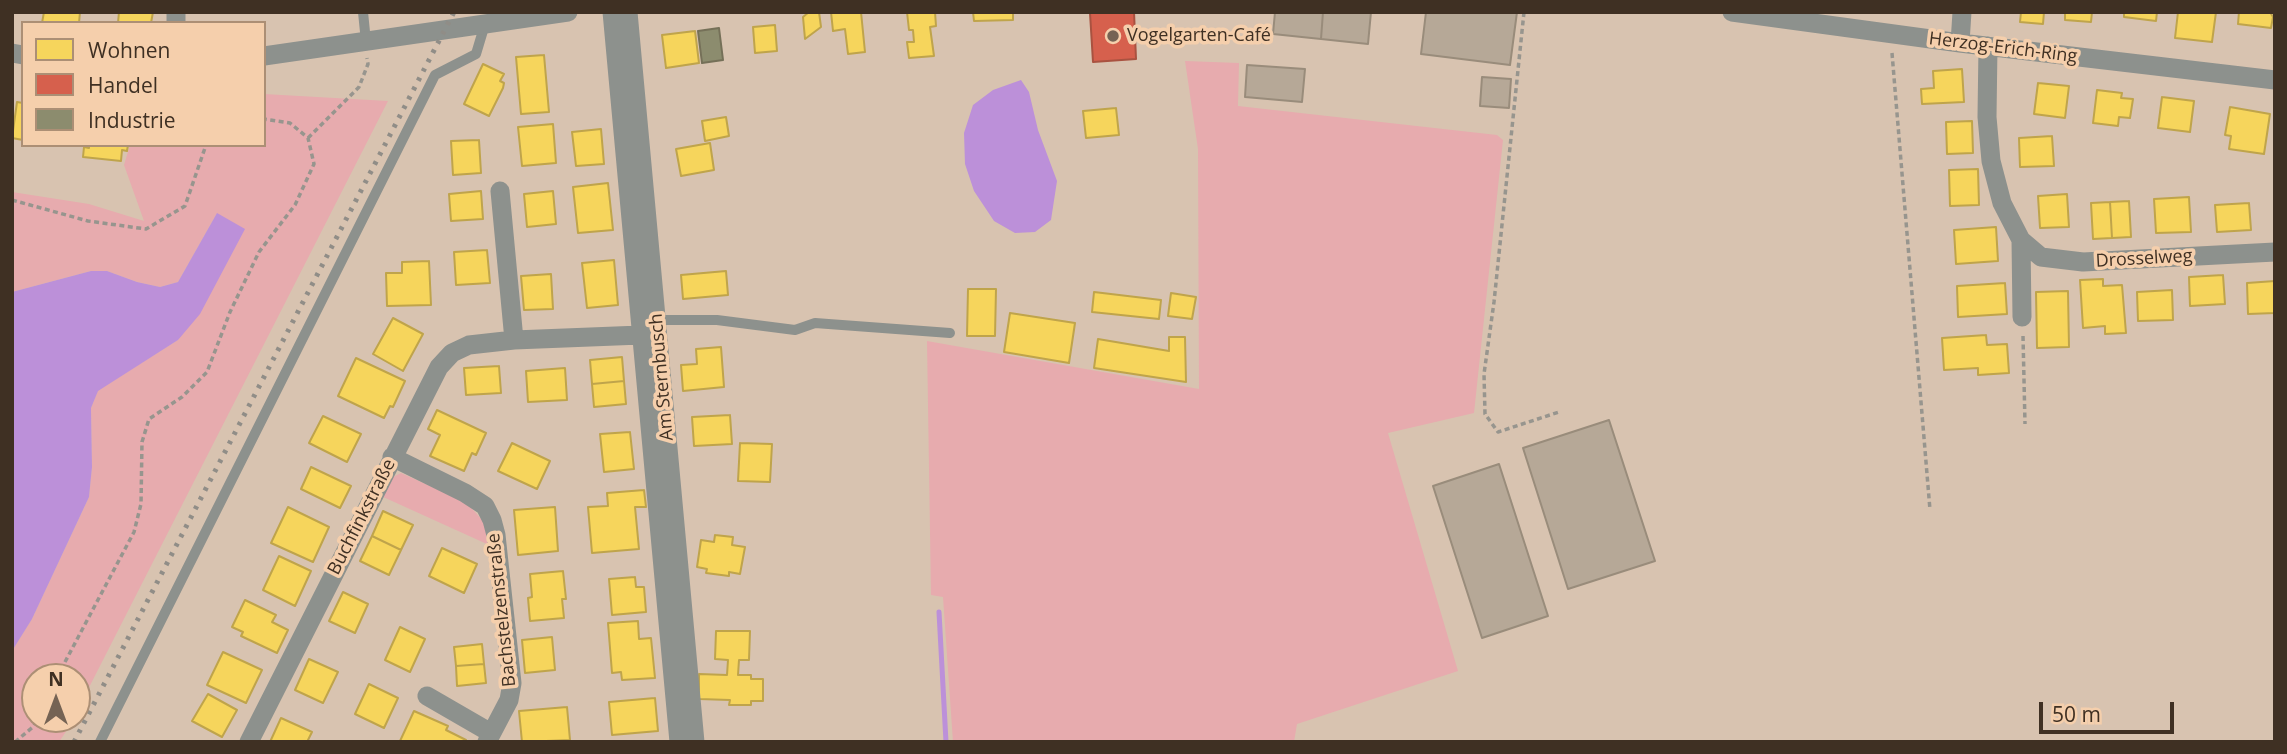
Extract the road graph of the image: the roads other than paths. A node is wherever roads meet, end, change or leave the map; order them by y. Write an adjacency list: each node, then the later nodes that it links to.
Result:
1 (363, 12): 8 (lane)
2 (568, 12): 7 (street)
3 (612, 12): 19 (street, Am Sternbusch)
4 (628, 12): 17 (street, Am Sternbusch)
5 (1732, 12): 9 (street, Herzog-Erich-Ring)
6 (1962, 12): 9 (street)
7 (485, 24): 8 (street); 25 (lane)
8 (366, 42): 11 (street)
9 (1960, 43): 10 (street, Herzog-Erich-Ring)
10 (1988, 46): 12 (street, Herzog-Erich-Ring); 14 (street)
11 (266, 56)
12 (2275, 80)
13 (500, 191): 20 (street)
14 (2021, 240): 15 (street, Drosselweg); 16 (street)
15 (2275, 251)
16 (2022, 317)
17 (657, 320): 18 (lane); 22 (street, Am Sternbusch)
18 (950, 333)
19 (641, 335): 20 (street, Buchfinkstraße); 22 (street, Am Sternbusch)
20 (514, 340): 21 (street, Buchfinkstraße)
21 (392, 457): 24 (street, Bachstelzenstraße); 26 (street, Buchfinkstraße)
22 (667, 526): 27 (street, Am Sternbusch); 28 (street, Am Sternbusch)
23 (427, 696): 24 (street, Bachstelzenstraße)
24 (489, 737)
25 (100, 742)
26 (249, 742)
27 (678, 742)
28 (695, 742)

